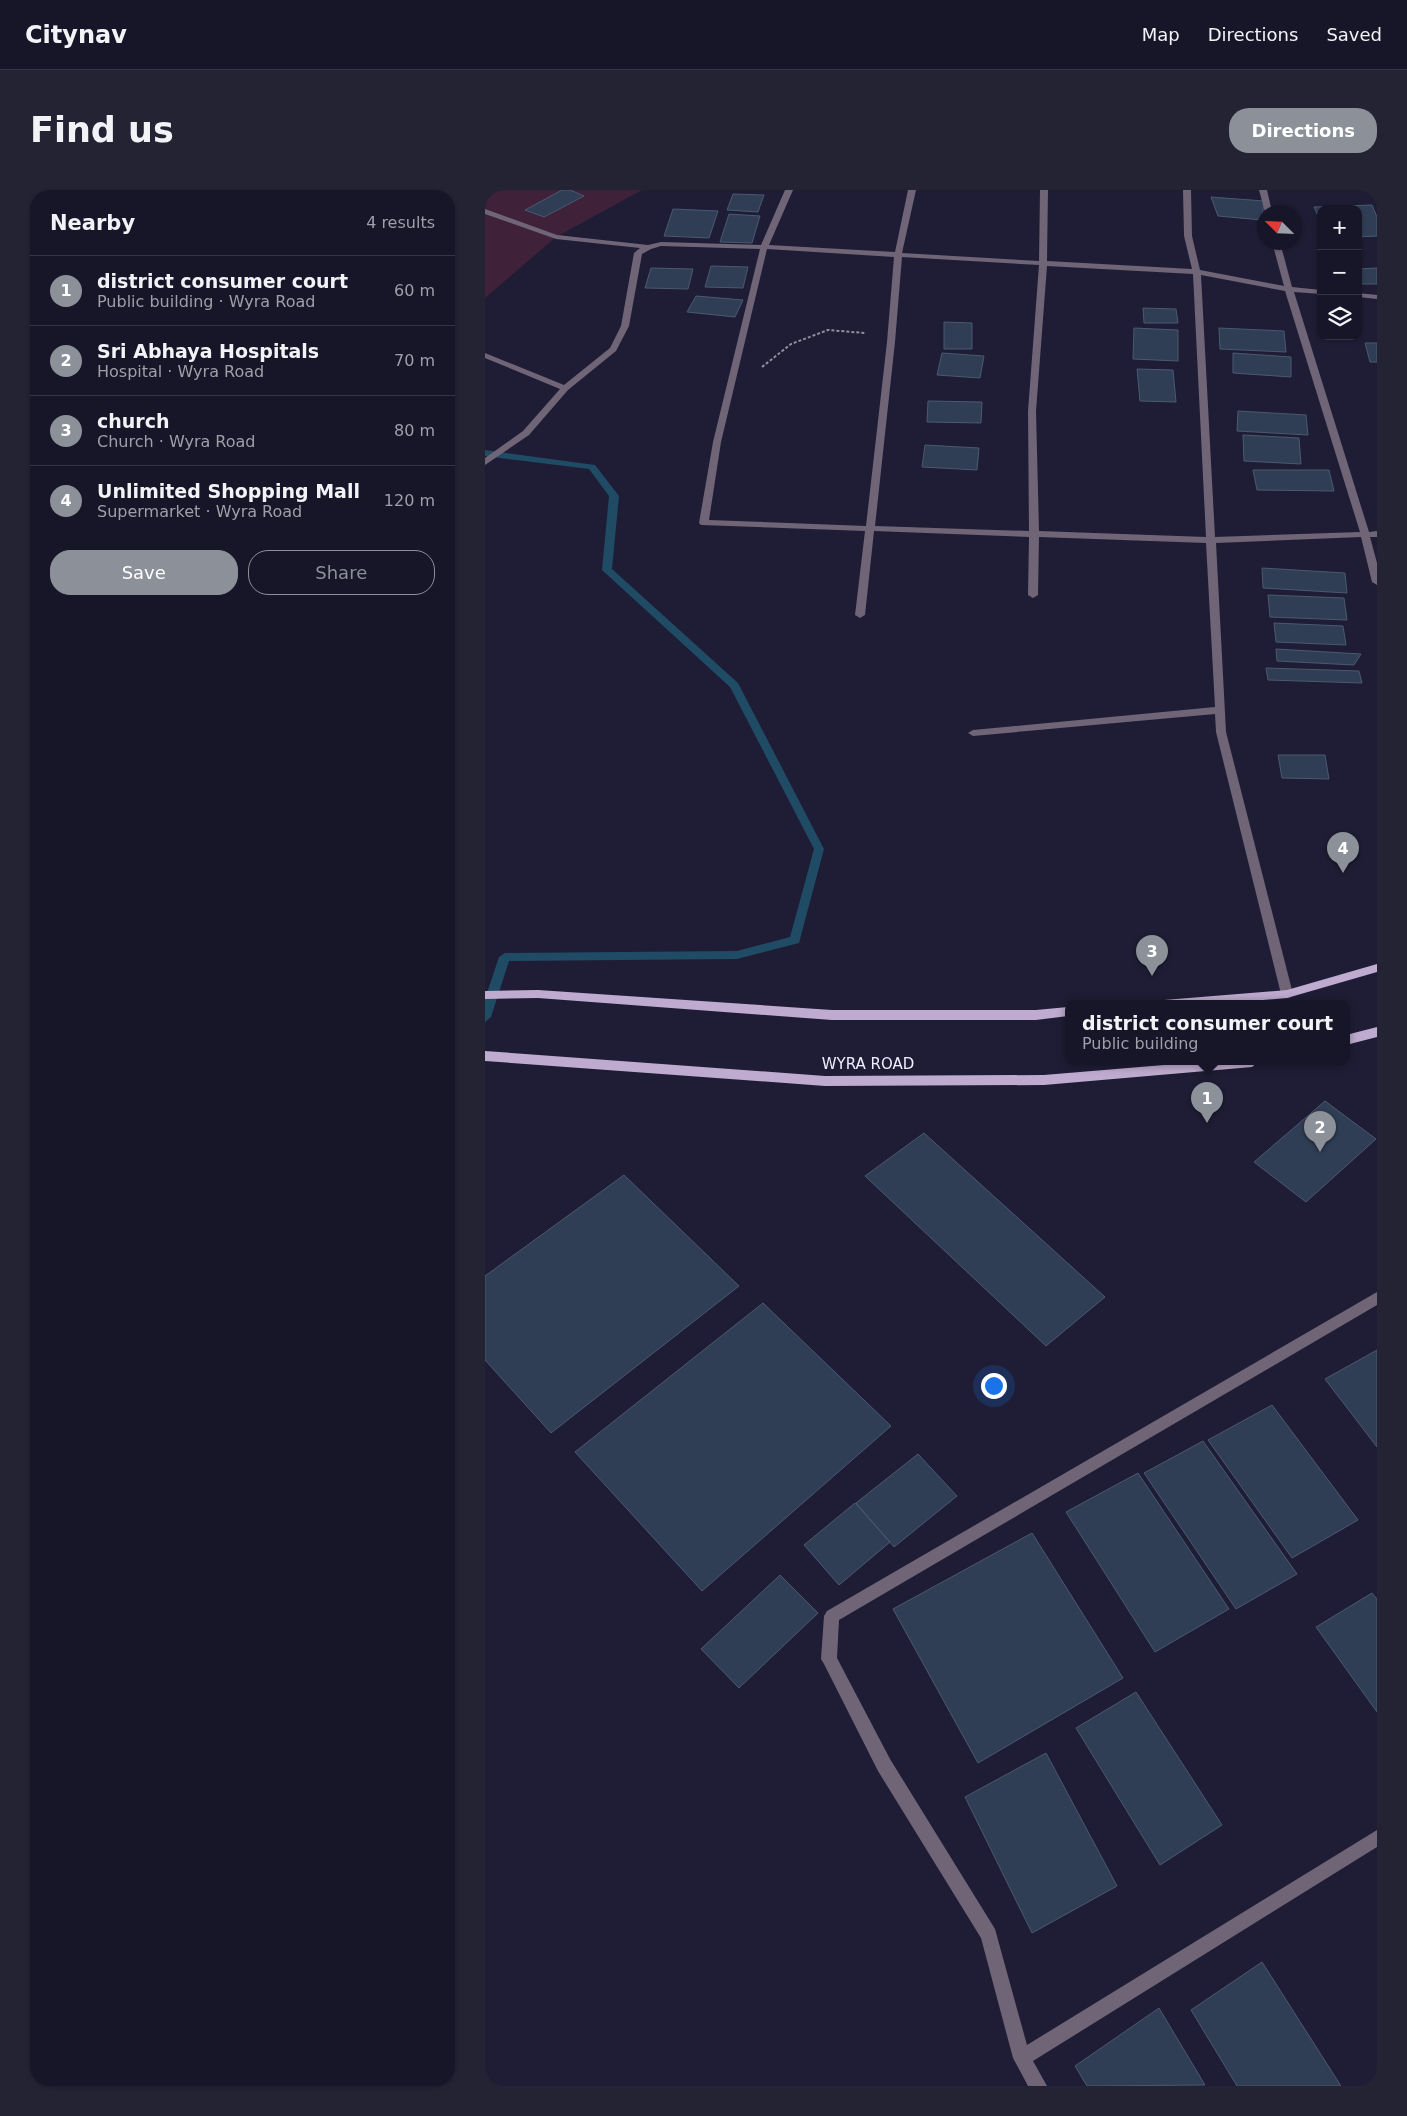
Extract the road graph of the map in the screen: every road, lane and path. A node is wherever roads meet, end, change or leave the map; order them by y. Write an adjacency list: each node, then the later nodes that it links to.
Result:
1 (789, 190): 9 (street)
2 (912, 190): 11 (street)
3 (1044, 190): 12 (street)
4 (1187, 190): 13 (street)
5 (1263, 190): 6 (street)
6 (1267, 205)
7 (485, 211): 8 (street)
8 (648, 247): 9 (street); 21 (street)
9 (764, 247): 11 (street); 20 (street)
10 (1278, 250): 14 (street)
11 (898, 255): 12 (street); 18 (street)
12 (1043, 262): 13 (street); 24 (street)
13 (1197, 272): 14 (street); 27 (street)
14 (1288, 289): 15 (street); 25 (street)
15 (1317, 292)
16 (1362, 295): 17 (street)
17 (1377, 297)
18 (891, 342): 20 (path); 23 (street)
19 (485, 355): 21 (street)
20 (732, 386): 23 (street)
21 (565, 388): 22 (street)
22 (485, 462)
23 (870, 528): 24 (street); 30 (street)
24 (1035, 532): 27 (street); 29 (street)
25 (1366, 534): 26 (street); 27 (street); 28 (street)
26 (1377, 534)
27 (1211, 540): 31 (street)
28 (1377, 582)
29 (1033, 595)
30 (860, 615)
31 (1220, 710): 32 (street); 34 (street)
32 (973, 733)
33 (1377, 968): 34 (main road)
34 (1287, 994): 36 (main road)
35 (485, 995): 37 (main road)
36 (1213, 1000)
37 (1065, 1012)
38 (1377, 1032): 39 (main road)
39 (1350, 1039)
40 (485, 1056): 41 (main road, WYRA ROAD)
41 (1217, 1065)
42 (1377, 1298): 44 (street)
43 (1377, 1838): 44 (street)
44 (1022, 2058): 45 (street)
45 (1038, 2086)

